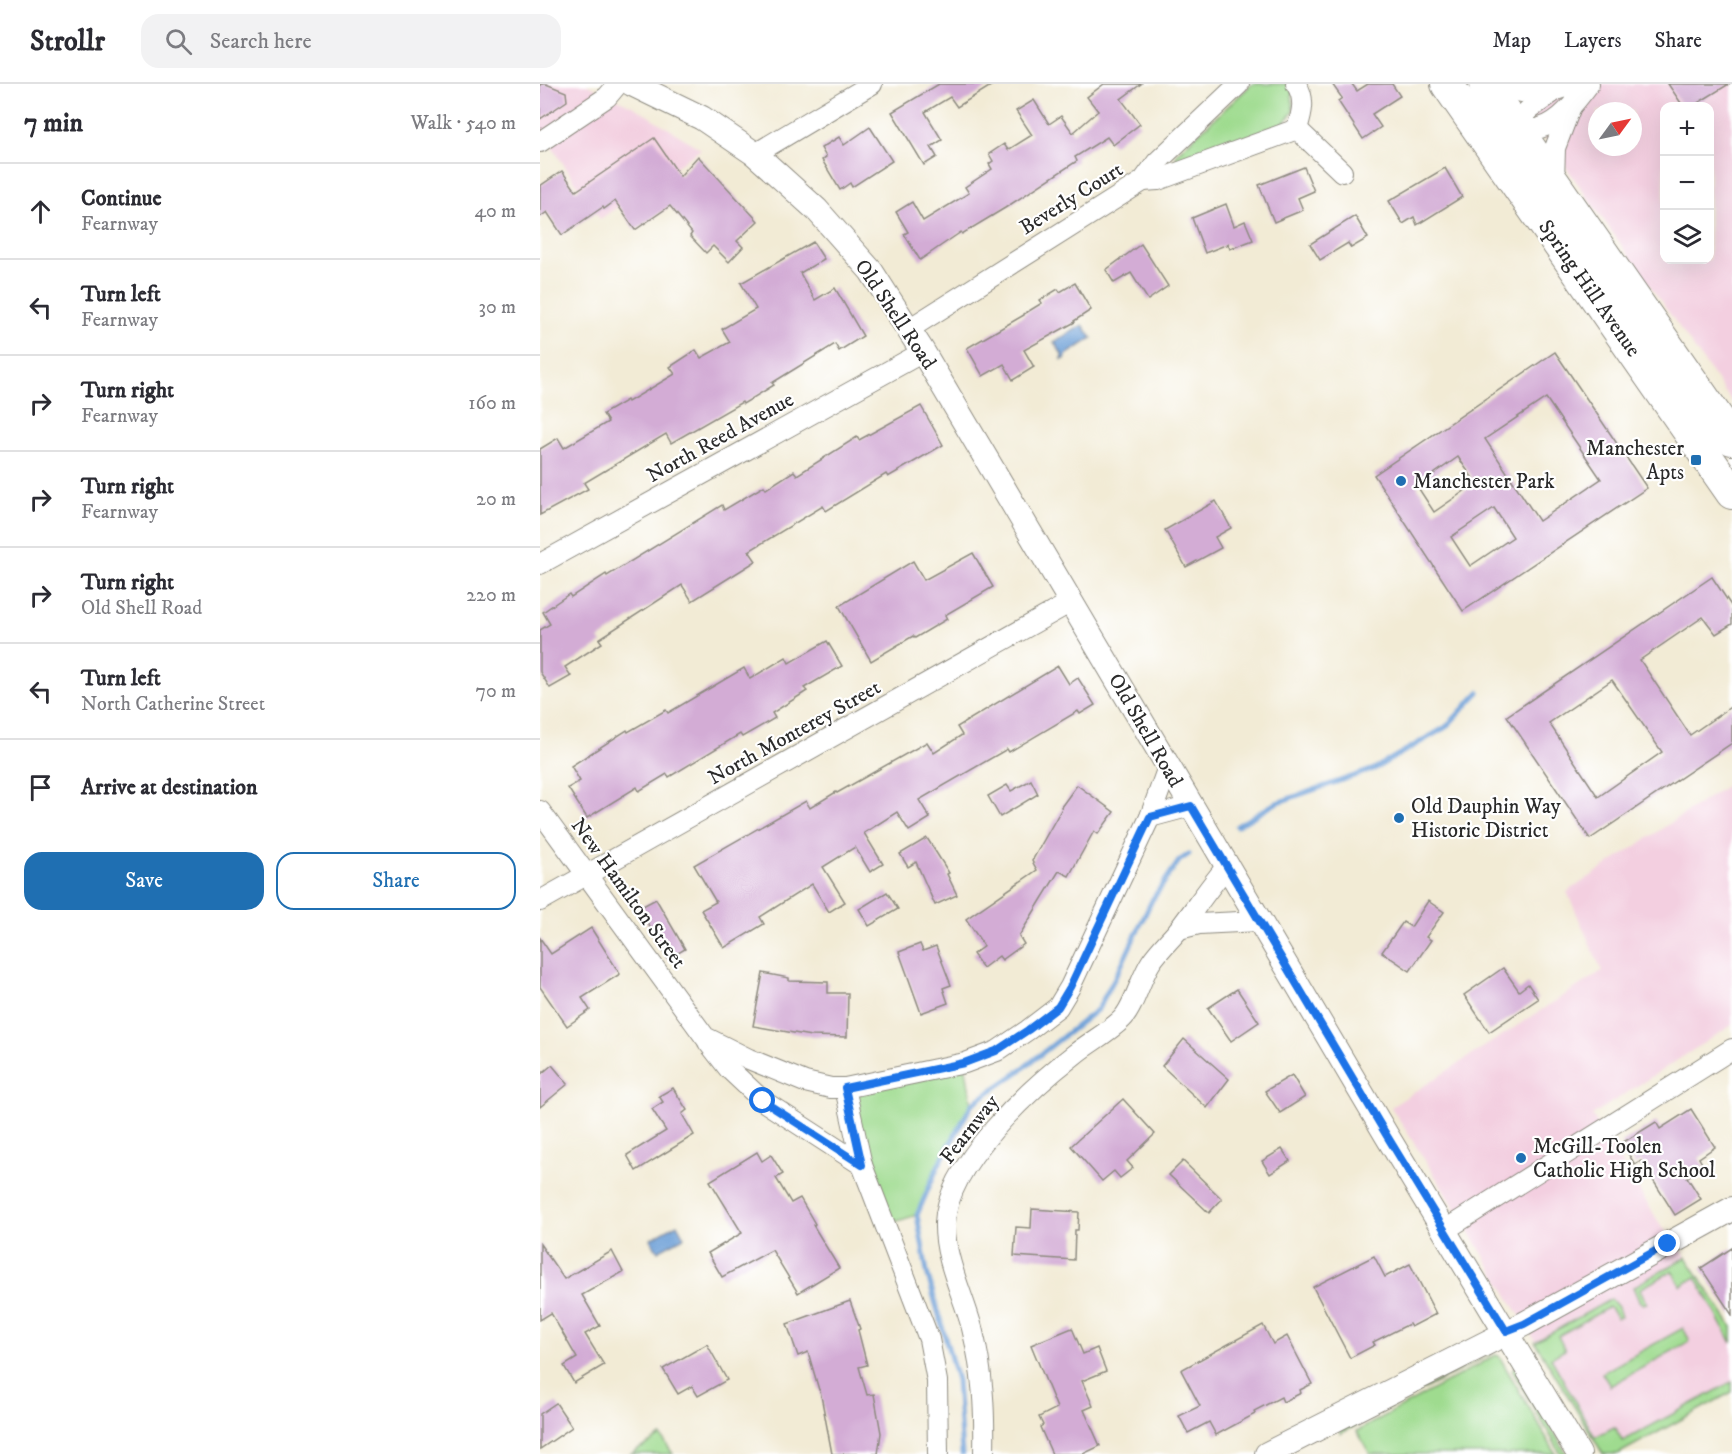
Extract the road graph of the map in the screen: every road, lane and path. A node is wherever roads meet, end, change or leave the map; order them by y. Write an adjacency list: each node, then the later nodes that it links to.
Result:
1 (618, 84): 14 (street)
2 (632, 84): 16 (street, Old Shell Road)
3 (872, 84): 16 (street)
4 (1239, 84): 18 (street, Beverly Court)
5 (1296, 84): 12 (street)
6 (1446, 84): 15 (main road, Spring Hill Avenue)
7 (1485, 84): 13 (main road, Spring Hill Avenue)
8 (1492, 84): 10 (street)
9 (1589, 84): 11 (street)
10 (1565, 87): 13 (street)
11 (1570, 109): 13 (street); 19 (street)
12 (1298, 129): 17 (street); 18 (street)
13 (1519, 131): 15 (street); 19 (main road, Spring Hill Avenue)
14 (540, 142)
15 (1492, 149): 23 (main road, Spring Hill Avenue)
16 (755, 154): 20 (street, Old Shell Road)
17 (1342, 172)
18 (1143, 181): 20 (street, Beverly Court)
19 (1554, 181): 22 (main road, Spring Hill Avenue)
20 (909, 328): 21 (street, Old Shell Road)
21 (923, 352): 24 (street, North Reed Avenue); 25 (street, Old Shell Road)
22 (1732, 439)
23 (1732, 493)
24 (540, 564)
25 (1071, 602): 26 (street, Old Shell Road); 31 (street, North Monterey Street)
26 (1168, 767): 27 (street, Old Shell Road); 29 (street)
27 (1191, 806): 29 (street); 30 (street, Old Shell Road)
28 (540, 811): 31 (street, New Hamilton Street)
29 (1150, 817): 37 (street)
30 (1227, 866): 33 (street, Old Shell Road); 34 (street, Fearnway)
31 (586, 875): 32 (street, North Monterey Street); 35 (street, New Hamilton Street)
32 (540, 901)
33 (1259, 921): 34 (street); 40 (street, Old Shell Road)
34 (1179, 929): 43 (street, Fearnway)
35 (705, 1037): 37 (street); 38 (street)
36 (1732, 1049): 40 (street)
37 (845, 1088): 38 (street)
38 (862, 1165): 42 (street)
39 (1732, 1209): 41 (street)
40 (1445, 1230): 41 (street, Old Shell Road)
41 (1506, 1331): 44 (street); 45 (street, Old Shell Road)
42 (938, 1454)
43 (984, 1454)
44 (1267, 1454)
45 (1578, 1454)

